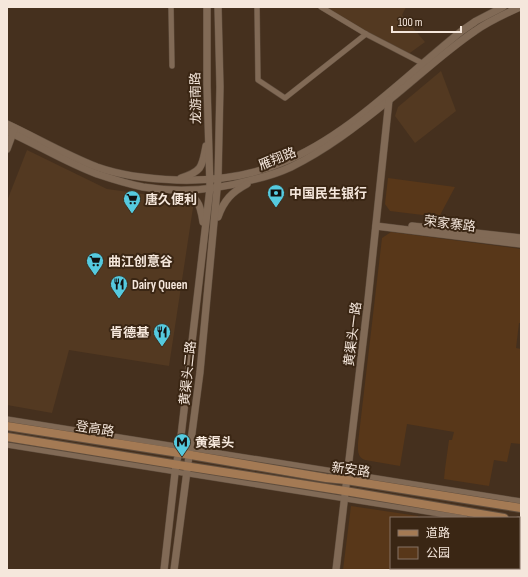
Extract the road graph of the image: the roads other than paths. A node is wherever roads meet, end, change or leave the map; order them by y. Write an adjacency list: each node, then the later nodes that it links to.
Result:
1 (172, 7): 10 (street)
2 (207, 7): 14 (main road, 龙游南路)
3 (218, 7): 16 (main road, 龙游南路)
4 (257, 7): 8 (street)
5 (321, 7): 8 (street)
6 (503, 7): 9 (main road, 雁翔路)
7 (520, 7): 11 (main road, 雁翔路)
8 (366, 34): 9 (street)
9 (422, 63): 16 (main road, 雁翔路)
10 (172, 66)
11 (389, 100): 17 (main road, 雁翔路); 23 (main road, 黄渠头一路)
12 (7, 124): 13 (main road, 雁翔路)
13 (12, 131): 15 (main road); 18 (main road, 雁翔路); 22 (main road, 雁翔路)
14 (208, 136): 18 (main road); 19 (main road, 龙游南路)
15 (7, 149)
16 (218, 179): 19 (main road, 雁翔路); 20 (main road, 黄渠头二路)
17 (258, 179): 20 (main road, 雁翔路); 24 (main road)
18 (174, 180): 19 (main road, 雁翔路)
19 (210, 180): 21 (main road, 龙游南路)
20 (218, 187): 21 (main road, 雁翔路); 24 (main road, 黄渠头二路)
21 (210, 188): 22 (main road, 雁翔路); 25 (main road, 黄渠头二路)
22 (168, 189): 25 (main road)
23 (376, 224): 26 (main road, 荣家寨路); 27 (main road, 荣家寨路); 36 (main road, 黄渠头一路)
24 (214, 228): 33 (main road, 黄渠头二路)
25 (205, 231): 32 (main road, 黄渠头二路)
26 (521, 238)
27 (521, 244)
28 (7, 419): 32 (street)
29 (7, 426): 32 (main road, 登高路)
30 (7, 437): 34 (main road, 登高路)
31 (7, 444): 34 (street)
32 (179, 450): 33 (main road, 新安路); 34 (main road, 黄渠头二路)
33 (190, 452): 35 (main road, 黄渠头二路); 36 (main road, 新安路)
34 (175, 468): 35 (main road, 新安路); 42 (main road, 黄渠头二路)
35 (187, 470): 37 (main road, 新安路); 43 (main road, 黄渠头二路)
36 (346, 477): 37 (main road, 黄渠头一路); 38 (street); 39 (main road, 新安路)
37 (345, 495): 40 (street); 41 (main road, 新安路); 44 (main road, 黄渠头一路)
38 (521, 501)
39 (521, 508)
40 (460, 517)
41 (497, 517)
42 (164, 570)
43 (174, 570)
44 (336, 570)

